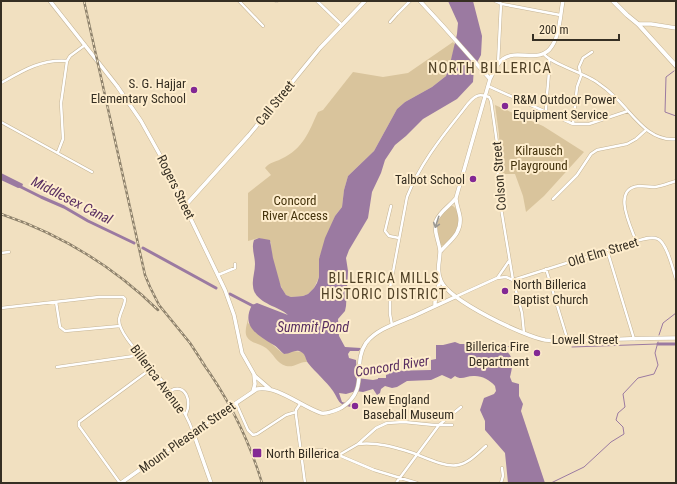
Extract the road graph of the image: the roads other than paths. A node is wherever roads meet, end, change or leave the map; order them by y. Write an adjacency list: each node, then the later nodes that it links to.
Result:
1 (50, 1): 17 (main road, Rogers Street)
2 (239, 1): 15 (street)
3 (317, 1): 14 (street)
4 (365, 1): 14 (main road, Call Street)
5 (410, 1): 12 (street)
6 (420, 1): 25 (main road)
7 (495, 1): 10 (street)
8 (563, 1): 11 (main road)
9 (613, 1): 13 (main road)
10 (501, 4): 11 (street); 22 (street)
11 (560, 15): 19 (main road)
12 (390, 22)
13 (638, 24): 16 (main road); 23 (main road)
14 (342, 25): 40 (main road, Call Street)
15 (263, 26)
16 (676, 28)
17 (85, 45): 21 (street); 40 (main road, Rogers Street)
18 (592, 52): 24 (street)
19 (544, 54): 20 (street); 22 (main road)
20 (549, 60): 24 (street); 30 (street)
21 (67, 62): 26 (street); 35 (street)
22 (498, 64): 25 (main road)
23 (676, 66)
24 (580, 72): 29 (street); 32 (street)
25 (490, 79): 27 (main road)
26 (1, 83)
27 (488, 86): 28 (main road); 30 (street)
28 (484, 96): 38 (main road); 42 (street); 48 (street, Colson Street)
29 (628, 111): 32 (street); 33 (street)
30 (546, 112): 32 (street)
31 (1, 122): 35 (street)
32 (573, 124)
33 (646, 130): 34 (street); 39 (street)
34 (676, 139)
35 (58, 152): 36 (street)
36 (92, 172)
37 (676, 182): 43 (street)
38 (456, 198): 46 (main road); 46 (main road, one-way to 46)
39 (553, 199)
40 (185, 206): 51 (main road, Rogers Street)
41 (391, 206): 42 (street)
42 (399, 238): 61 (street)
43 (636, 241): 44 (street, Old Elm Street); 53 (street, Old Elm Street)
44 (607, 250): 50 (street, Old Elm Street); 64 (street)
45 (9, 252): 47 (street)
46 (440, 252): 54 (main road)
47 (1, 253)
48 (509, 261): 52 (street); 55 (street, Colson Street)
49 (235, 264): 51 (street)
50 (546, 269): 55 (street, Old Elm Street); 65 (street)
51 (218, 275): 69 (main road, Rogers Street)
52 (497, 278): 55 (street, Old Elm Street); 56 (street)
53 (676, 279)
54 (440, 280): 56 (main road, Lowell Street); 58 (main road)
55 (513, 280): 62 (street, Colson Street)
56 (455, 297): 58 (main road); 62 (main road, Lowell Street)
57 (56, 302): 59 (street); 60 (street); 60 (street)
58 (435, 306): 61 (main road)
59 (1, 308)
60 (120, 326): 66 (street, Billerica Avenue)
61 (392, 326): 74 (main road, Rogers Street)
62 (524, 333): 65 (main road, Lowell Street)
63 (676, 338): 64 (main road, Lowell Street)
64 (634, 339): 65 (main road, Lowell Street)
65 (568, 340)
66 (141, 356): 67 (street); 68 (street, Billerica Avenue)
67 (57, 367)
68 (152, 368): 71 (street, Billerica Avenue); 88 (street)
69 (254, 374): 70 (main road, Rogers Street); 72 (main road)
70 (270, 389): 72 (main road, Mount Pleasant Street); 74 (main road, Rogers Street)
71 (170, 391): 77 (street, Billerica Avenue); 77 (street)
72 (253, 391): 73 (main road, Mount Pleasant Street)
73 (236, 402): 76 (street); 80 (main road, Mount Pleasant Street)
74 (300, 404): 76 (street)
75 (461, 407): 78 (street)
76 (296, 412): 83 (street)
77 (185, 414): 80 (street, Billerica Avenue)
78 (439, 425): 79 (street); 81 (street); 85 (street)
79 (452, 425)
80 (193, 432): 88 (main road, Mount Pleasant Street); 89 (main road, Billerica Avenue)
81 (358, 444): 84 (street); 85 (street)
82 (486, 446): 85 (street)
83 (301, 452): 84 (street); 90 (street)
84 (339, 454): 87 (street)
85 (417, 455): 87 (street)
86 (502, 468): 93 (street)
87 (400, 478): 91 (street); 92 (street)
88 (121, 483)
89 (212, 483)
90 (305, 483)
91 (396, 483)
92 (417, 483)
93 (500, 483)

